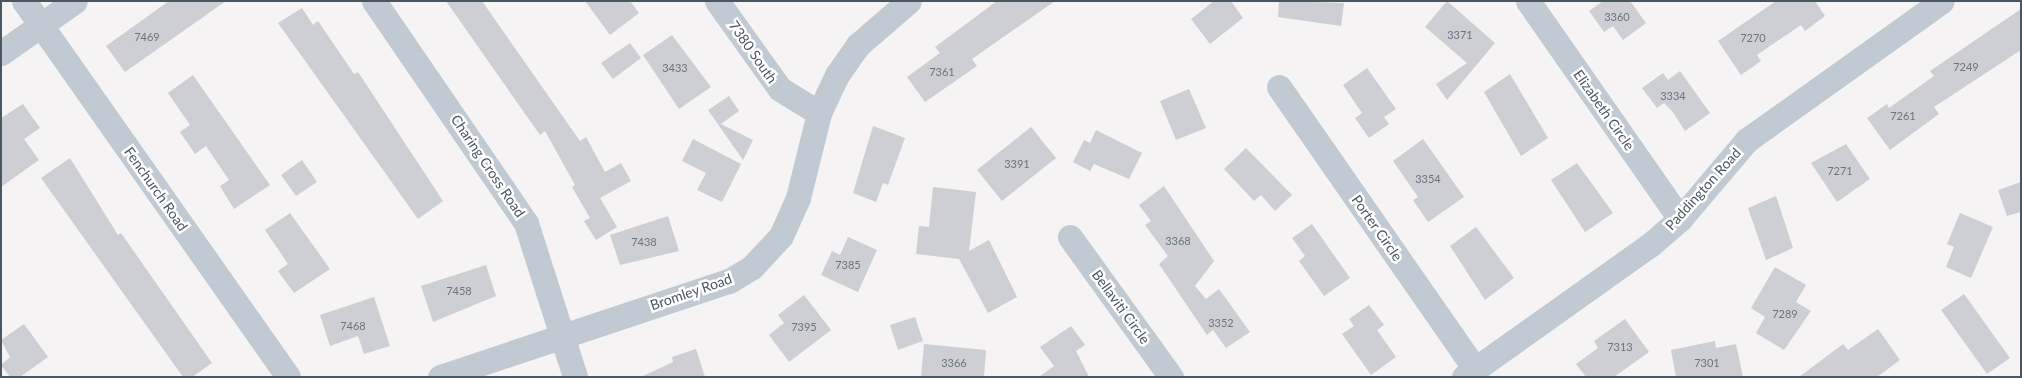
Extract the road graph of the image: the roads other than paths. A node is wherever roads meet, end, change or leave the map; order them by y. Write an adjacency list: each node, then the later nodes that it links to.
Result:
1 (24, 1): 8 (street, Fenchurch Road)
2 (75, 1): 8 (street)
3 (374, 1): 14 (street, Charing Cross Road)
4 (717, 1): 11 (street, 7380 South)
5 (909, 1): 11 (street, Bromley Road)
6 (1528, 1): 12 (street, Elizabeth Circle)
7 (1942, 1): 12 (street, Paddington Road)
8 (41, 25): 9 (street); 16 (street, Fenchurch Road)
9 (1, 53)
10 (1279, 87): 15 (street, Porter Circle)
11 (819, 113): 14 (street, Bromley Road)
12 (1680, 219): 15 (street, Paddington Road)
13 (1070, 237): 19 (street, Bellaviti Circle)
14 (561, 336): 17 (street, Bromley Road); 18 (street, Charing Cross Road)
15 (1470, 373)
16 (288, 377)
17 (440, 377)
18 (575, 377)
19 (1171, 377)

